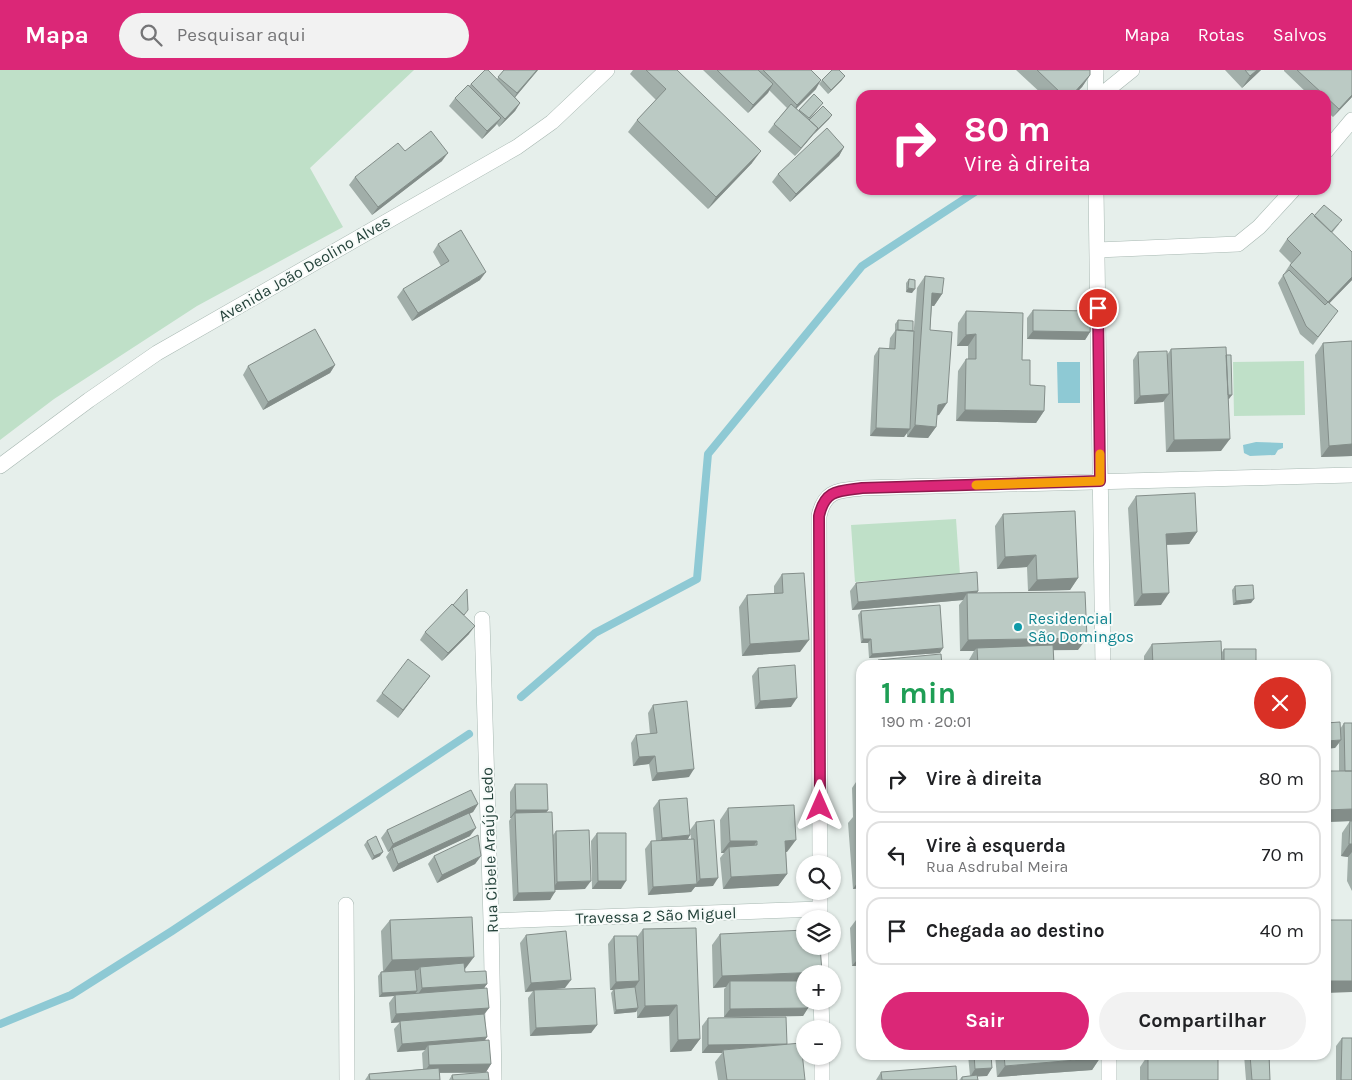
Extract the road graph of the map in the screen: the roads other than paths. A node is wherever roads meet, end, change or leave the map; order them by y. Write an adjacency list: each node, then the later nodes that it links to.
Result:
1 (608, 70): 11 (street, Avenida João Deolino Alves)
2 (1096, 70): 4 (street)
3 (1132, 70): 5 (street)
4 (1095, 90)
5 (1107, 90)
6 (1352, 120): 7 (street)
7 (1331, 145)
8 (1096, 195): 10 (street)
9 (1288, 195): 10 (street)
10 (1097, 250): 13 (street)
11 (0, 466)
12 (1352, 475): 13 (street)
13 (1100, 481): 15 (street); 16 (street)
14 (482, 619): 19 (street, Rua Cibele Araújo Ledo)
15 (1103, 660)
16 (820, 855)
17 (346, 905): 22 (street)
18 (796, 915): 19 (street, Travessa 2 São Miguel)
19 (491, 921): 23 (street, Rua Cibele Araújo Ledo)
20 (1109, 1060): 25 (street)
21 (822, 1065): 24 (street)
22 (347, 1080)
23 (494, 1080)
24 (822, 1080)
25 (1109, 1080)

